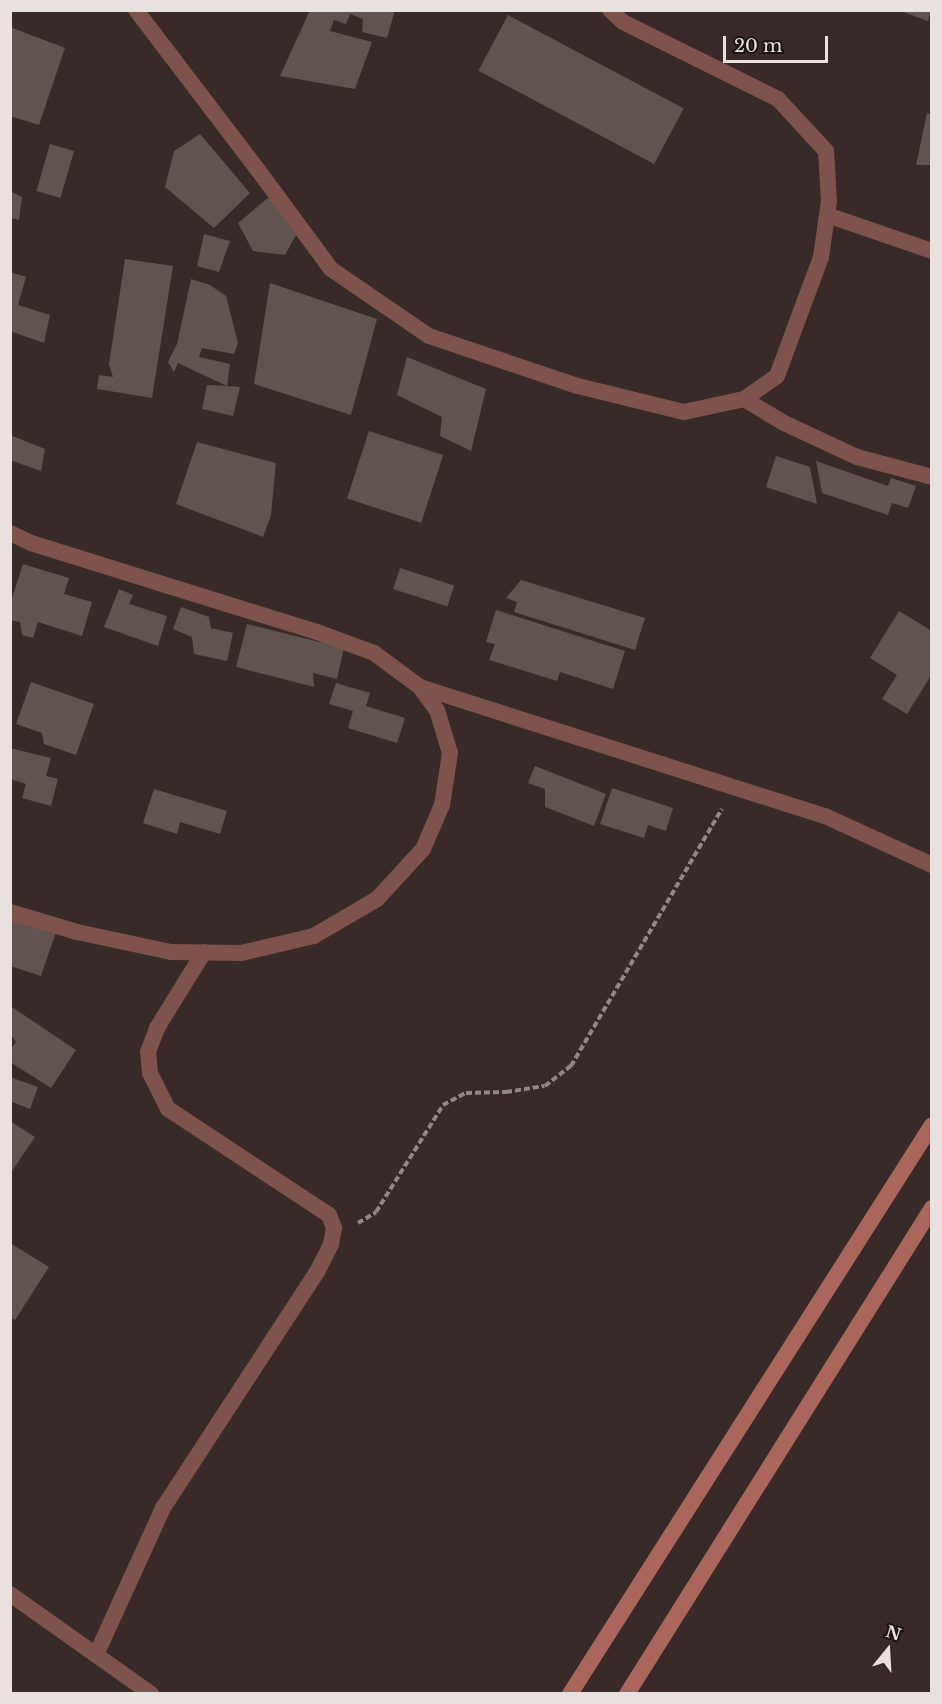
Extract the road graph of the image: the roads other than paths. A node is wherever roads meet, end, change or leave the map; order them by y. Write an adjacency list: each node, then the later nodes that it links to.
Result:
1 (136, 10): 5 (street)
2 (610, 10): 3 (street)
3 (827, 215): 4 (street); 5 (street)
4 (932, 250)
5 (744, 399): 6 (street)
6 (932, 477)
7 (10, 533): 8 (street)
8 (420, 687): 9 (street); 11 (street)
9 (932, 865)
10 (10, 912): 11 (street)
11 (204, 952): 16 (street)
12 (932, 1125): 13 (main road)
13 (926, 1144): 18 (main road)
14 (932, 1208): 19 (main road)
15 (10, 1594): 16 (street)
16 (96, 1655): 17 (street)
17 (151, 1694)
18 (570, 1694)
19 (627, 1694)

